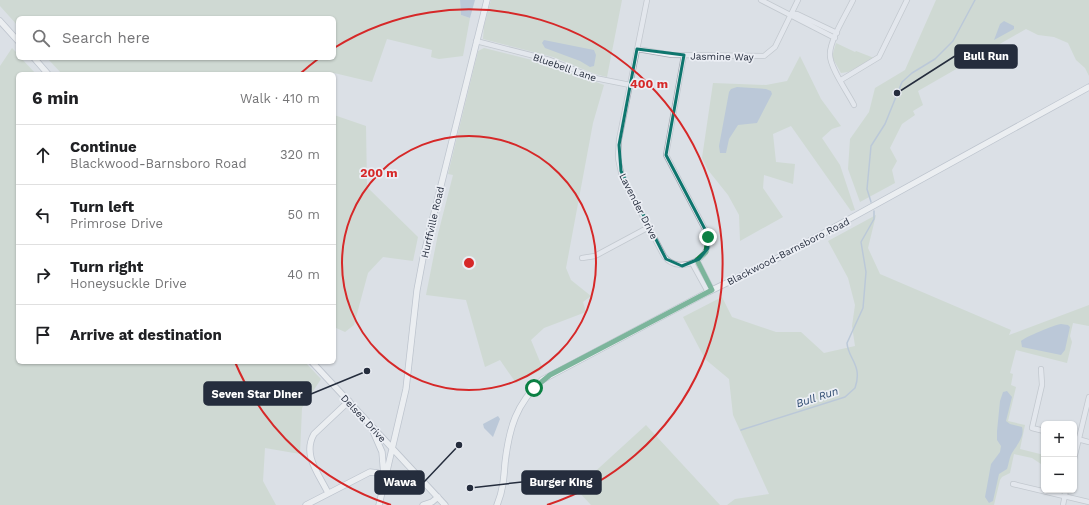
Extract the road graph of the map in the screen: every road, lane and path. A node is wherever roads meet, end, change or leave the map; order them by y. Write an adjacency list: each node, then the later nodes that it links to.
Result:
1 (487, 0): 11 (main road, Hurffville Road)
2 (647, 0): 12 (street, Lavender Drive)
3 (762, 0): 7 (street)
4 (798, 0): 7 (street, Jasmine Way)
5 (853, 0): 9 (street)
6 (907, 0): 16 (street)
7 (791, 14): 9 (street); 13 (street, Jasmine Way)
8 (0, 21): 10 (main road)
9 (836, 36): 16 (street)
10 (16, 39)
11 (476, 41): 17 (street, Bluebell Lane); 33 (main road, Hurffville Road)
12 (637, 49): 13 (street, Jasmine Way); 17 (street, Lavender Drive)
13 (684, 55): 22 (street)
14 (36, 60): 15 (main road)
15 (46, 72)
16 (841, 80): 19 (street)
17 (630, 85): 20 (street, Lavender Drive)
18 (1089, 87): 23 (main road, Blackwood-Barnsboro Road)
19 (854, 105)
20 (649, 227): 21 (street); 22 (street, Lavender Drive)
21 (582, 258)
22 (694, 261): 23 (street)
23 (710, 291): 45 (main road, Blackwood-Barnsboro Road)
24 (314, 364): 27 (main road, Delsea Drive)
25 (1041, 369): 29 (street)
26 (1089, 397): 30 (street)
27 (349, 401): 28 (main road, Delsea Drive); 36 (main road)
28 (370, 425): 33 (main road, Delsea Drive); 34 (main road)
29 (1041, 430)
30 (1077, 436)
31 (1077, 439): 32 (street)
32 (1089, 442)
33 (393, 448): 34 (main road, Delsea Drive); 39 (main road)
34 (385, 482): 36 (main road); 42 (main road, Delsea Drive)
35 (1013, 484): 38 (street)
36 (328, 493): 41 (main road)
37 (1066, 493): 38 (street)
38 (1065, 496): 40 (street); 46 (street)
39 (438, 497): 43 (main road); 44 (main road)
40 (1089, 502)
41 (306, 505)
42 (379, 505)
43 (423, 505)
44 (445, 505)
45 (497, 505)
46 (1063, 505)

